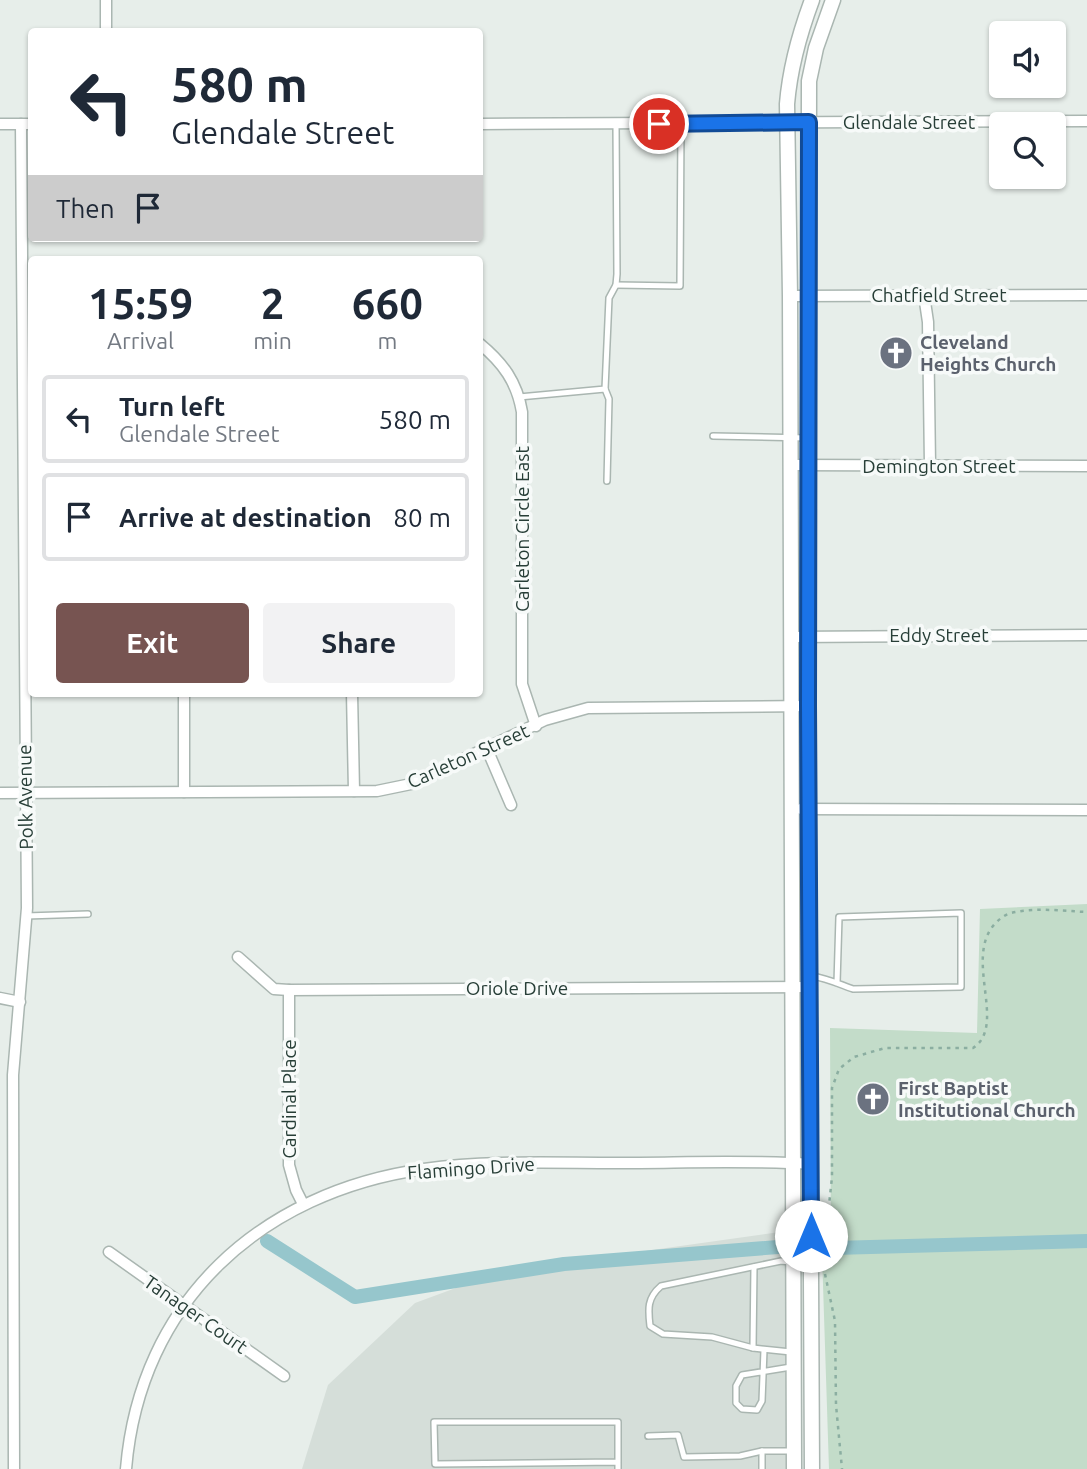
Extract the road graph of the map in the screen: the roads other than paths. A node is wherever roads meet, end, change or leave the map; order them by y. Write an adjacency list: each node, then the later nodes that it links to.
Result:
1 (106, 0): 4 (street)
2 (812, 0): 12 (street)
3 (833, 0): 6 (street)
4 (106, 28)
5 (1087, 121): 6 (street, Glendale Street)
6 (809, 122): 12 (street, Glendale Street); 17 (street)
7 (0, 124): 8 (street)
8 (26, 124): 41 (street, Polk Avenue)
9 (483, 124): 10 (street, Glendale Street)
10 (616, 124): 11 (street, Glendale Street); 13 (lane)
11 (681, 124): 12 (street, Glendale Street); 13 (lane)
12 (788, 124): 16 (street)
13 (616, 285): 19 (lane)
14 (923, 295): 15 (street, Chatfield Street); 17 (street, Chatfield Street); 25 (street)
15 (1087, 295)
16 (790, 296): 17 (street, Chatfield Street); 22 (street)
17 (810, 296): 23 (street)
18 (483, 346): 20 (street, Carleton Circle East)
19 (605, 389): 20 (lane); 28 (lane)
20 (519, 397): 36 (street, Carleton Circle East)
21 (713, 436): 22 (lane)
22 (791, 438): 23 (lane); 24 (street)
23 (810, 439): 26 (street)
24 (791, 465): 26 (street, Demington Street); 31 (street)
25 (930, 465): 26 (street, Demington Street); 27 (street, Demington Street)
26 (810, 466): 30 (street)
27 (1087, 466)
28 (607, 481)
29 (1087, 635): 30 (street, Eddy Street)
30 (809, 636): 31 (street, Eddy Street); 35 (street)
31 (791, 637): 34 (street)
32 (184, 697): 38 (street)
33 (352, 697): 39 (street)
34 (791, 706): 35 (street, Carleton Street); 36 (street, Carleton Street); 43 (street)
35 (808, 706): 44 (street)
36 (536, 726): 37 (street, Carleton Street)
37 (487, 749): 39 (street, Carleton Street); 42 (street)
38 (184, 792): 39 (street, Carleton Street); 41 (street, Carleton Street)
39 (354, 792)
40 (0, 793): 41 (street, Carleton Street)
41 (25, 793): 47 (street, Polk Avenue)
42 (512, 805)
43 (791, 808): 44 (street); 51 (street)
44 (809, 809): 45 (street); 49 (street)
45 (1087, 810)
46 (88, 914): 47 (lane)
47 (26, 916): 54 (street, Polk Avenue)
48 (238, 957): 52 (street, Oriole Drive)
49 (809, 982): 50 (lane); 51 (street, Oriole Drive); 56 (street)
50 (837, 983): 50 (lane)
51 (791, 987): 52 (street, Oriole Drive); 55 (street)
52 (289, 990): 57 (street, Cardinal Place)
53 (0, 998): 54 (street)
54 (20, 1002): 73 (street, Polk Avenue)
55 (793, 1163): 56 (street, Flamingo Drive); 57 (street, Flamingo Drive); 59 (street)
56 (811, 1164): 60 (street)
57 (303, 1204): 62 (street, Flamingo Drive)
58 (109, 1252): 62 (street, Tanager Court)
59 (793, 1263): 60 (street); 61 (lane); 66 (street)
60 (818, 1265): 65 (street)
61 (754, 1267): 63 (lane); 63 (lane)
62 (183, 1307): 68 (street, Tanager Court); 74 (street, Flamingo Drive)
63 (753, 1348): 64 (lane)
64 (764, 1350): 66 (lane); 67 (lane)
65 (811, 1353): 66 (street); 77 (street)
66 (794, 1360): 67 (lane); 71 (street)
67 (763, 1370): 67 (lane)
68 (284, 1376)
69 (648, 1436): 70 (lane)
70 (762, 1451): 71 (lane); 75 (lane)
71 (794, 1451): 76 (street)
72 (618, 1465): 72 (lane)
73 (14, 1469)
74 (126, 1469)
75 (762, 1469)
76 (794, 1469)
77 (812, 1469)

